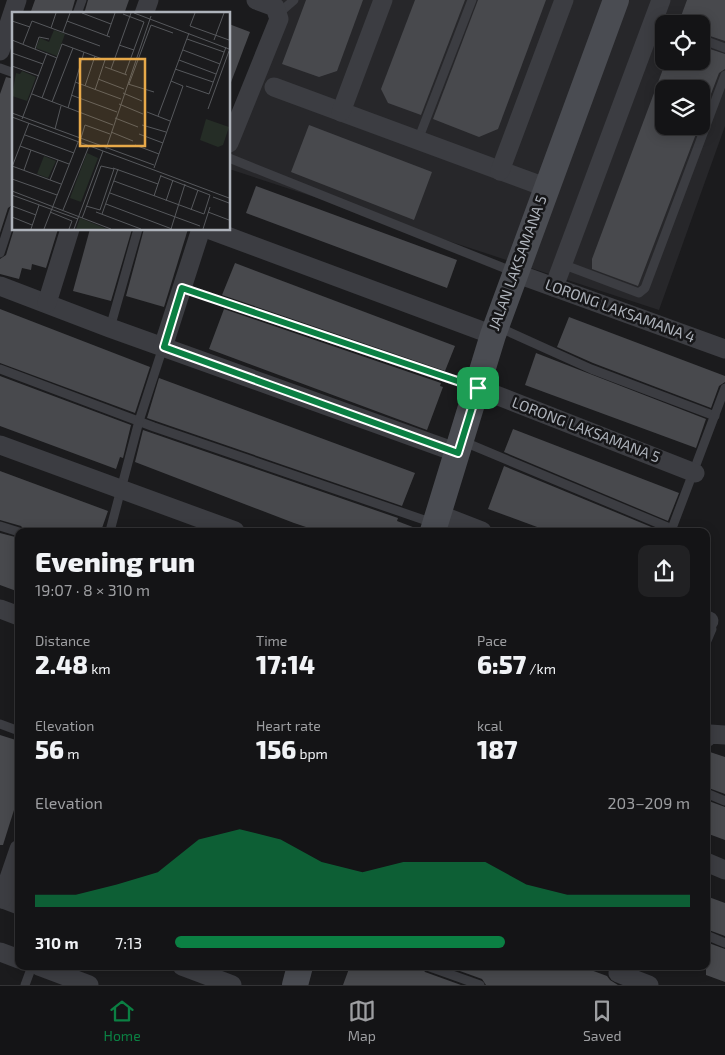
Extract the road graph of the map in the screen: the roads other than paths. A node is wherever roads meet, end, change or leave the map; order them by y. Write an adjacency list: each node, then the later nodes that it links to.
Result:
1 (17, 0): 11 (street)
2 (82, 0): 12 (lane)
3 (149, 0): 13 (street)
4 (256, 0): 14 (street)
5 (294, 0): 14 (lane)
6 (383, 0): 25 (street)
7 (472, 0): 26 (lane)
8 (564, 0): 29 (street)
9 (616, 0): 30 (street, JALAN LAKSAMANA 5)
10 (661, 0): 16 (street)
11 (13, 12)
12 (78, 12)
13 (145, 12)
14 (278, 13): 27 (street)
15 (12, 15): 20 (street)
16 (660, 15)
17 (655, 33): 37 (street)
18 (710, 42): 19 (lane)
19 (725, 48)
20 (0, 51)
21 (0, 68): 22 (lane)
22 (12, 72)
23 (725, 75): 37 (lane)
24 (274, 87): 25 (street)
25 (341, 112): 26 (street)
26 (418, 140): 29 (street)
27 (230, 141)
28 (230, 158): 38 (lane)
29 (500, 171): 30 (street)
30 (545, 188): 38 (street, JALAN LAKSAMANA 5)
31 (12, 216): 36 (lane)
32 (70, 230): 42 (street)
33 (138, 230): 43 (lane)
34 (201, 230): 41 (street)
35 (211, 230): 44 (street)
36 (0, 253)
37 (562, 264): 40 (street)
38 (515, 273): 40 (street, LORONG LAKSAMANA 4); 44 (street, JALAN LAKSAMANA 5)
39 (0, 286): 42 (street)
40 (554, 287): 46 (street, LORONG LAKSAMANA 4)
41 (182, 288): 45 (street); 48 (lane)
42 (47, 303): 43 (street)
43 (110, 328): 45 (street)
44 (494, 331): 48 (street, JALAN LAKSAMANA 5); 50 (lane)
45 (164, 347): 51 (lane); 53 (street)
46 (725, 349)
47 (0, 370): 51 (lane)
48 (478, 388): 53 (street, JALAN LAKSAMANA 5); 54 (street, LORONG LAKSAMANA 5)
49 (725, 388): 50 (lane)
50 (715, 416): 54 (lane)
51 (139, 421): 55 (lane); 56 (lane)
52 (0, 445): 55 (street)
53 (460, 447): 56 (street, JALAN LAKSAMANA 5); 61 (lane)
54 (695, 472): 62 (lane)
55 (122, 490): 58 (lane); 59 (street)
56 (436, 523): 60 (street)
57 (0, 526): 63 (lane)
58 (111, 528)
59 (227, 528)
60 (465, 528)
61 (667, 528)
62 (673, 528)
63 (15, 531)
64 (0, 609): 65 (street)
65 (15, 615)
66 (0, 724): 67 (lane)
67 (15, 730)
68 (710, 734): 69 (street)
69 (725, 734)
70 (710, 795): 71 (lane)
71 (725, 801)
72 (710, 864): 74 (street)
73 (15, 866): 75 (street)
74 (725, 870)
75 (7, 901)
76 (710, 937): 77 (lane)
77 (725, 943)
78 (0, 952): 79 (street)
79 (15, 958)
80 (31, 970): 86 (lane)
81 (49, 970): 87 (street)
82 (193, 970): 88 (street)
83 (299, 970): 89 (street)
84 (438, 970): 90 (lane)
85 (617, 975): 91 (street)
86 (25, 985)
87 (89, 985)
88 (232, 985)
89 (294, 985)
90 (480, 985)
91 (649, 985)

